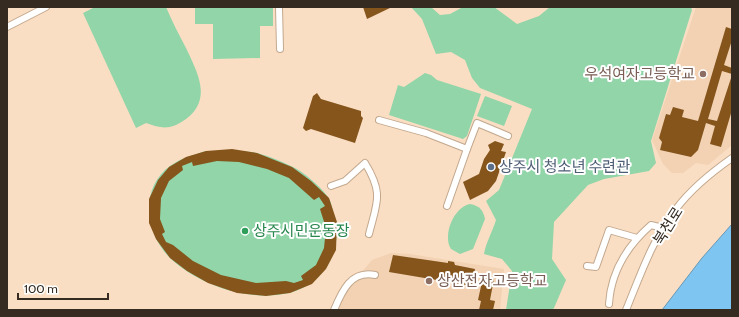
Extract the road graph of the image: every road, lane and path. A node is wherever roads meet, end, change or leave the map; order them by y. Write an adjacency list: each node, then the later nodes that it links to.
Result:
1 (46, 7): 3 (street)
2 (279, 7): 4 (street)
3 (7, 27)
4 (280, 49)
5 (379, 120): 7 (street)
6 (508, 136): 7 (street)
7 (467, 149): 10 (street)
8 (732, 158): 11 (street, 북천로)
9 (331, 186): 12 (street)
10 (447, 206)
11 (663, 228): 13 (street); 18 (street, 북천로)
12 (369, 234)
13 (636, 238): 14 (street); 16 (street)
14 (587, 266)
15 (375, 275): 17 (street)
16 (609, 304)
17 (334, 310)
18 (626, 310)

